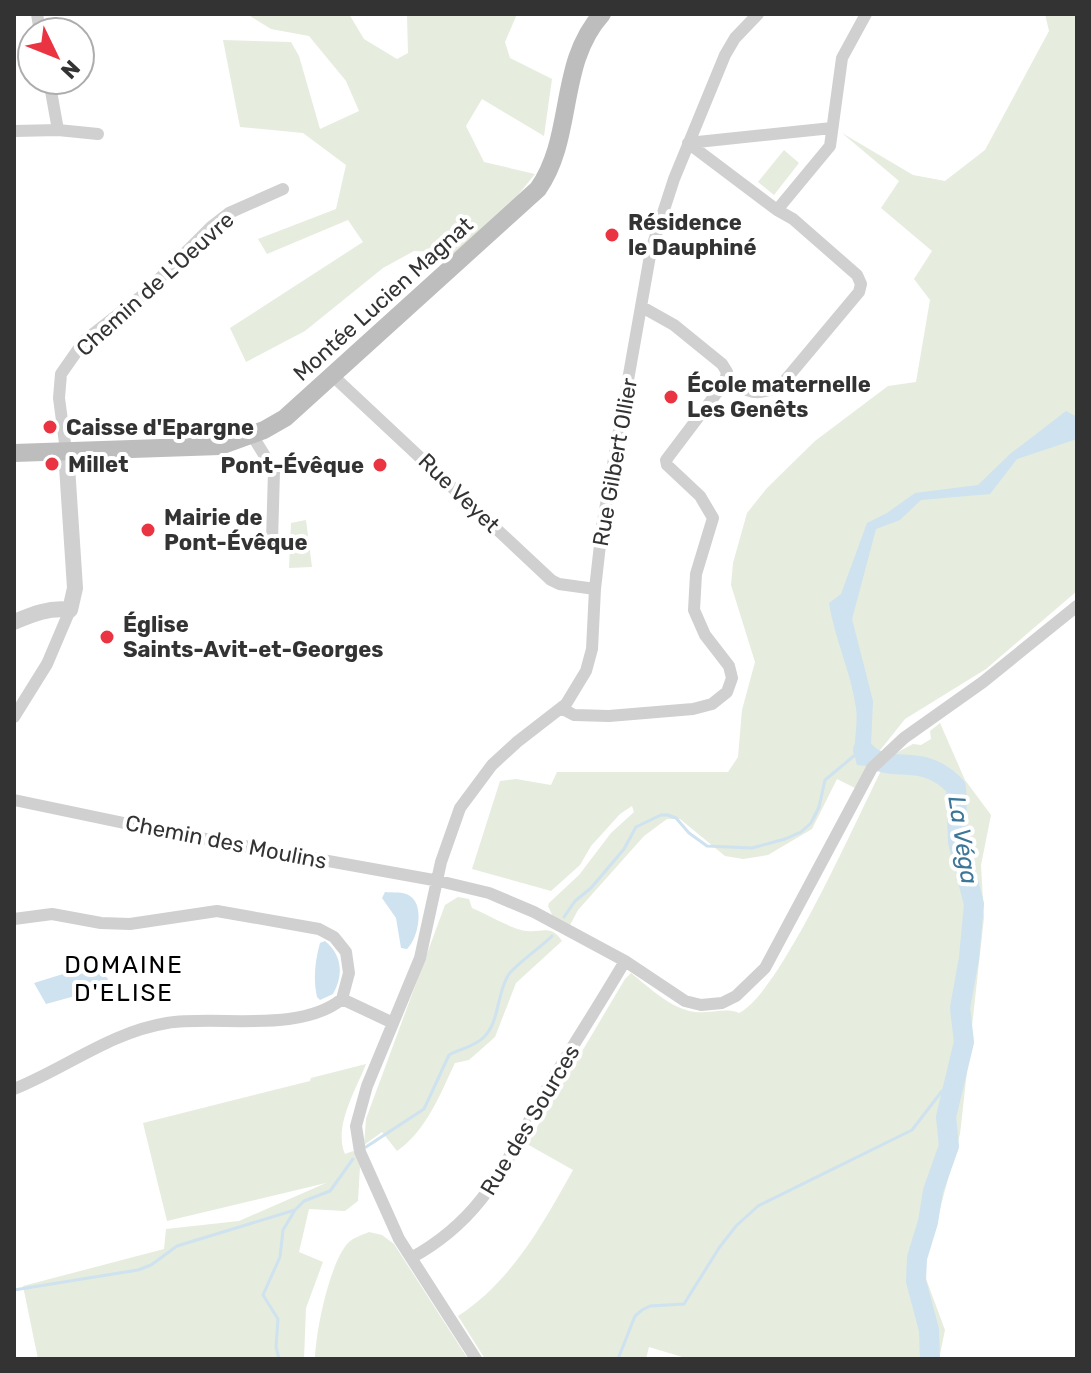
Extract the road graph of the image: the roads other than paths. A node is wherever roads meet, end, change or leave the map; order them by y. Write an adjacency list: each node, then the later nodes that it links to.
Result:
1 (602, 14): 13 (main road, Montée Lucien Magnat)
2 (758, 14): 9 (street, Rue Gilbert Ollier)
3 (866, 14): 5 (street)
4 (52, 96): 6 (street)
5 (832, 128): 9 (street); 11 (street)
6 (58, 130): 7 (street); 8 (street)
7 (14, 131)
8 (98, 134)
9 (688, 143): 11 (street); 12 (street, Rue Gilbert Ollier)
10 (283, 189): 16 (street, Chemin de L'Oeuvre)
11 (777, 210): 14 (street)
12 (642, 307): 14 (street); 19 (street, Rue Gilbert Ollier)
13 (333, 376): 15 (main road, Montée Lucien Magnat); 19 (street, Rue Veyet)
14 (727, 377): 23 (street)
15 (252, 435): 16 (main road, Montée Lucien Magnat); 18 (street)
16 (66, 451): 17 (main road, Montée Lucien Magnat); 21 (street)
17 (14, 453)
18 (272, 541)
19 (595, 589): 23 (street, Rue Gilbert Ollier)
20 (1077, 606): 28 (street, Chemin des Moulins)
21 (70, 610): 22 (street); 24 (street)
22 (14, 622)
23 (561, 708): 26 (street, Rue Gilbert Ollier)
24 (14, 717)
25 (14, 800): 26 (street, Chemin des Moulins)
26 (439, 881): 28 (street, Chemin des Moulins); 30 (street, Rue Gilbert Ollier)
27 (14, 919): 29 (street)
28 (625, 961): 32 (street, Rue des Sources)
29 (342, 999): 30 (street); 31 (street)
30 (393, 1023): 32 (street, Rue Gilbert Ollier)
31 (14, 1089)
32 (411, 1258): 33 (street, Rue Gilbert Ollier)
33 (476, 1359)

